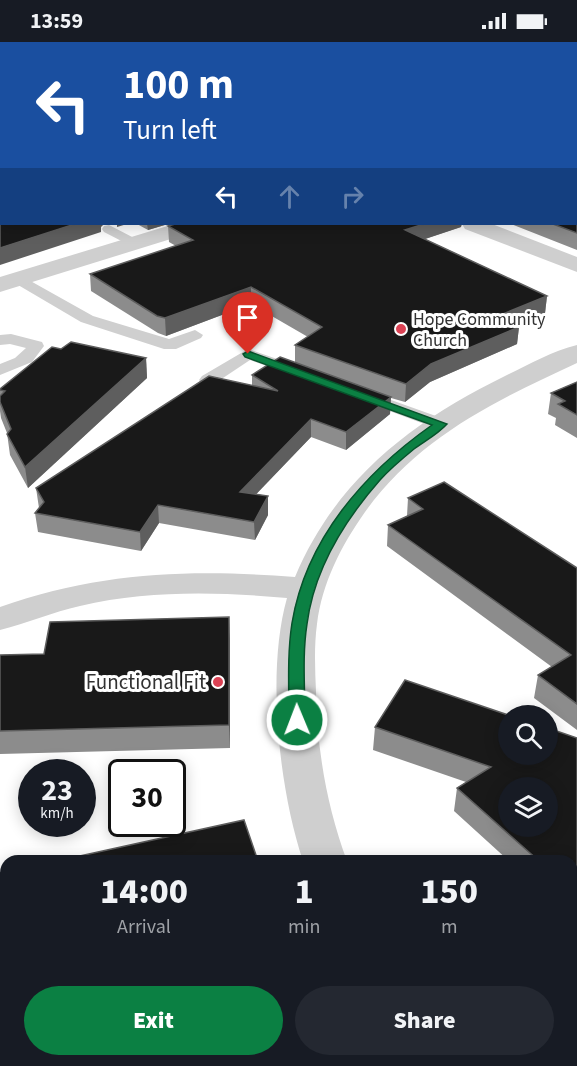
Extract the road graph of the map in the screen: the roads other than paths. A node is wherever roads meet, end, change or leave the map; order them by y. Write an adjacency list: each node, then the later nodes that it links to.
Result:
1 (192, 225): 4 (street)
2 (476, 225): 5 (street)
3 (109, 229): 4 (lane)
4 (133, 243): 6 (street)
5 (577, 265)
6 (9, 282): 7 (lane)
7 (195, 335)
8 (0, 340): 10 (lane)
9 (577, 353): 14 (street)
10 (0, 370)
11 (316, 379): 12 (lane)
12 (208, 380)
13 (350, 391): 14 (lane)
14 (441, 424): 15 (street)
15 (307, 589): 16 (street); 17 (street)
16 (2, 612)
17 (323, 855)

